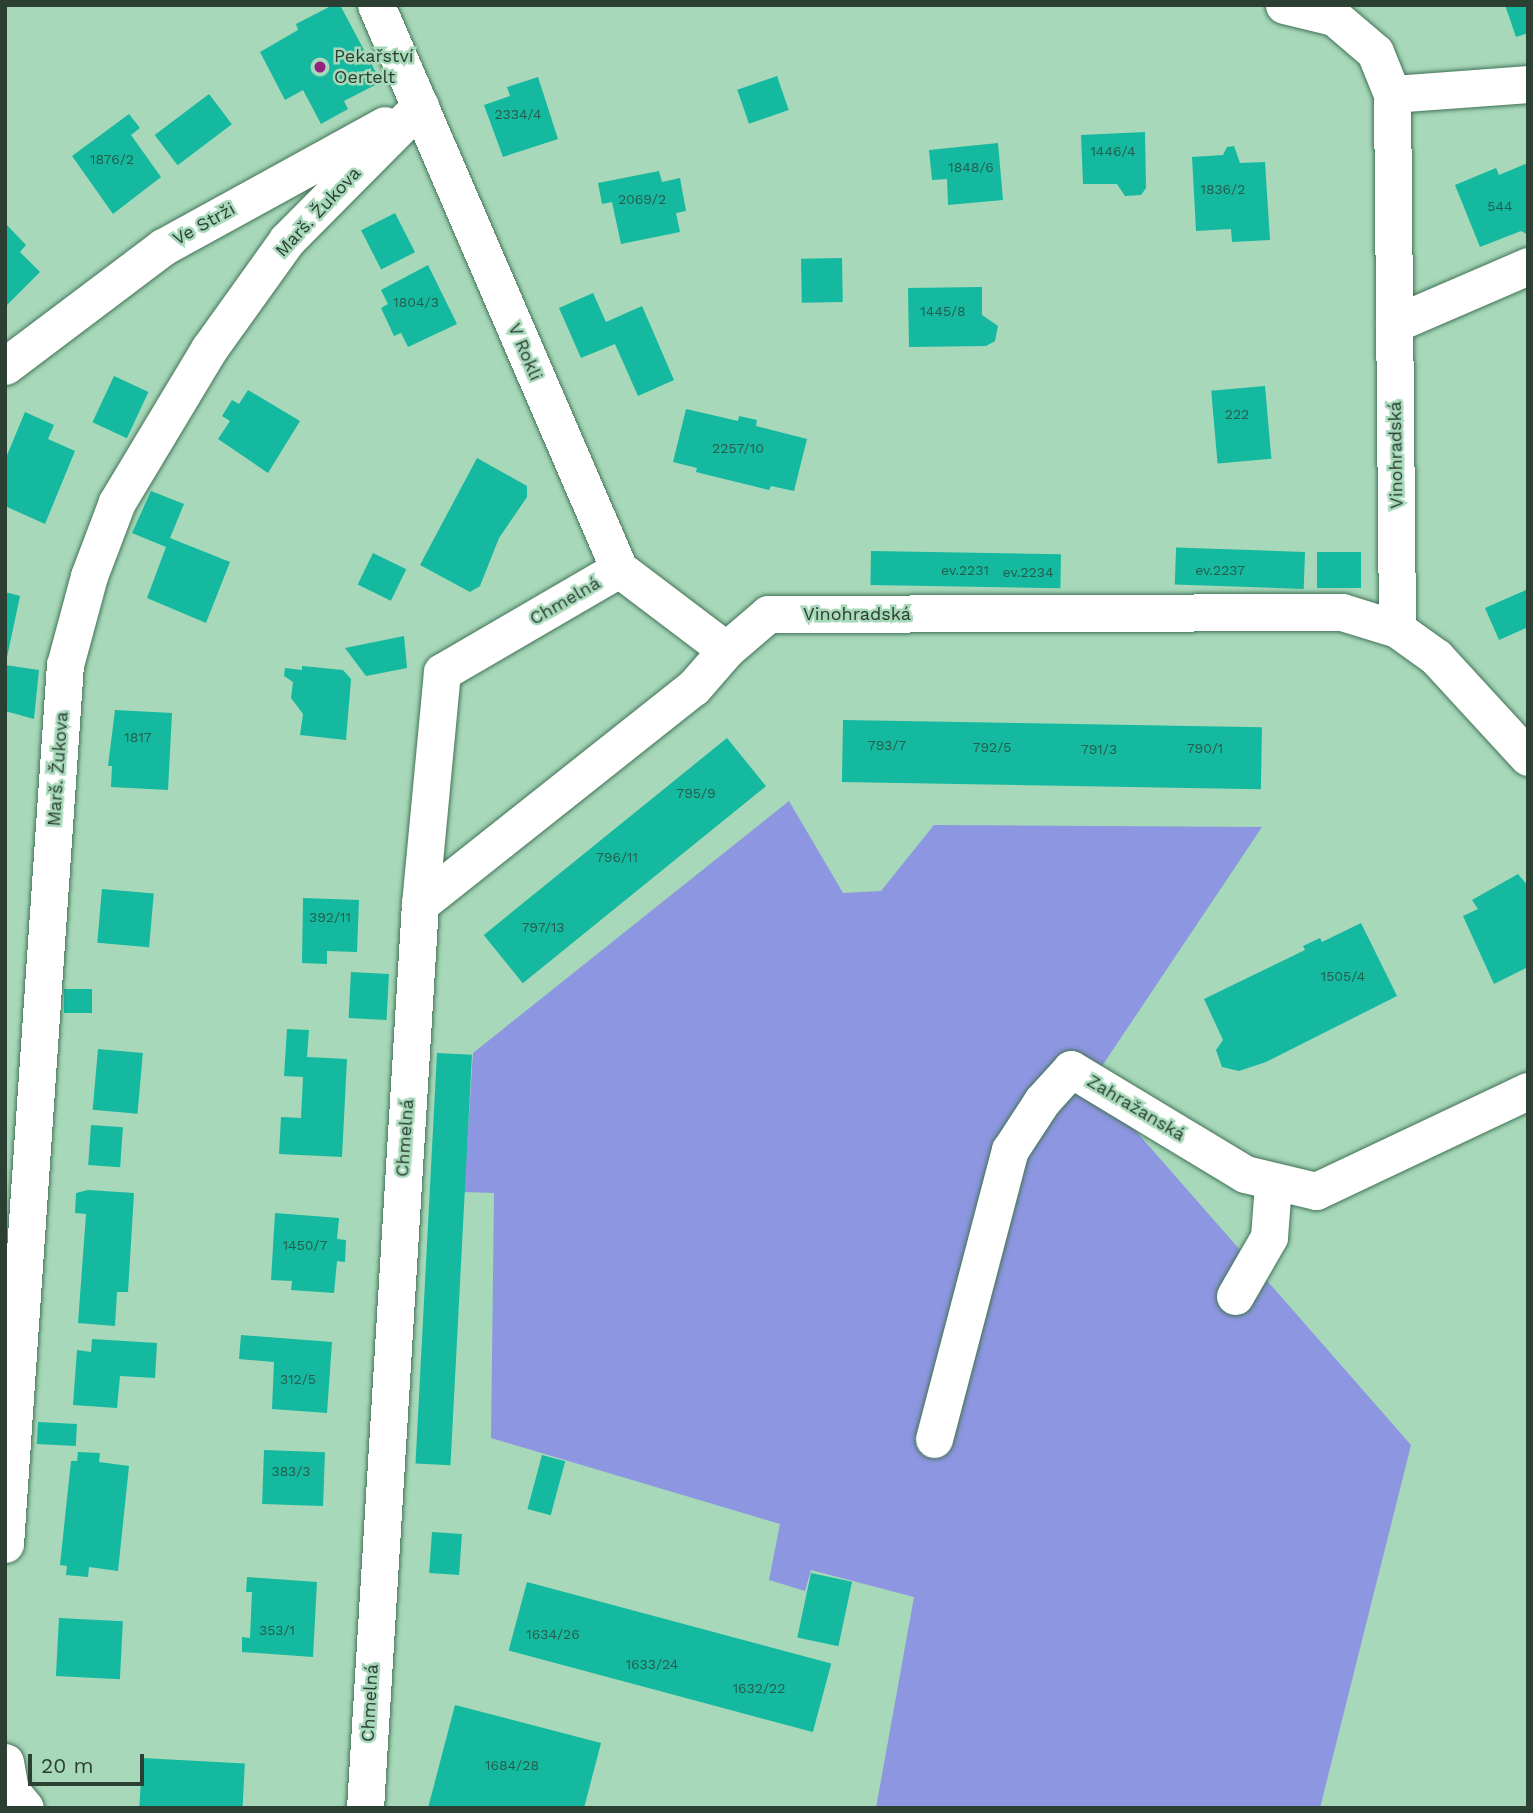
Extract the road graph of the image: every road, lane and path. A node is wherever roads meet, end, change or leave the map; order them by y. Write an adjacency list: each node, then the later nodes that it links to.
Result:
1 (1284, 5): 4 (street, Vinohradská)
2 (380, 7): 5 (street, V Rokli)
3 (1528, 84): 4 (street)
4 (1392, 94): 7 (street, Vinohradská)
5 (420, 106): 8 (street, Ve Strži); 9 (street, V Rokli); 18 (street, Marš. Žukova)
6 (1528, 266): 7 (street)
7 (1394, 324): 10 (street, Vinohradská)
8 (5, 366)
9 (619, 569): 11 (street, V Rokli); 13 (street, Chmelná)
10 (1397, 629): 11 (street, Vinohradská); 12 (street, Vinohradská)
11 (726, 650): 13 (street, Vinohradská)
12 (1528, 757)
13 (420, 904): 21 (street, Chmelná)
14 (1528, 1091): 15 (street, Zahražanská)
15 (1273, 1184): 16 (street); 17 (street, Zahražanská)
16 (1235, 1296)
17 (934, 1439)
18 (5, 1545)
19 (5, 1762): 20 (street)
20 (25, 1808)
21 (365, 1808)

